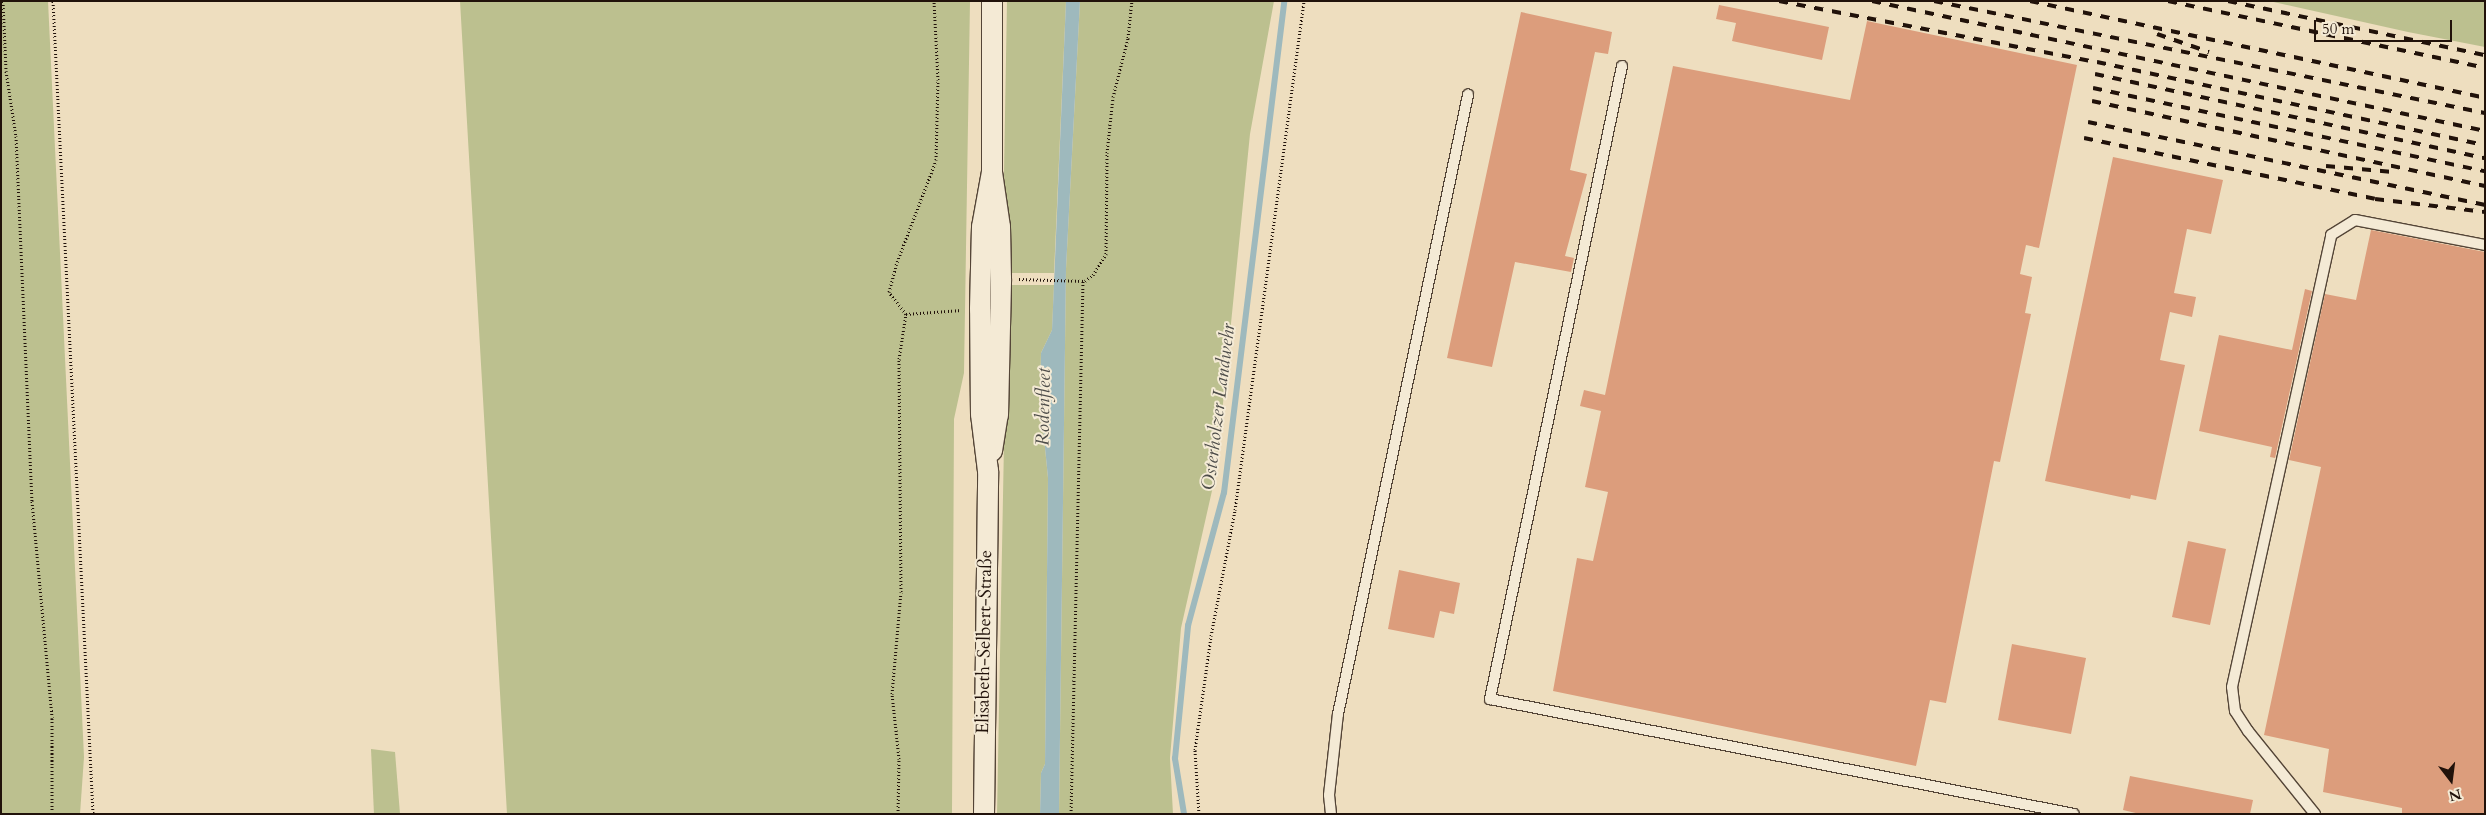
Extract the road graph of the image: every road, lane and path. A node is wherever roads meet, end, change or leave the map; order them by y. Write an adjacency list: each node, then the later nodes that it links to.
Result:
1 (3, 1): 16 (path)
2 (53, 1): 17 (path)
3 (934, 1): 14 (path)
4 (992, 1): 9 (street, Elisabeth-Selbert-Straße)
5 (1132, 1): 12 (path)
6 (1304, 1): 21 (path)
7 (1622, 66): 23 (lane)
8 (1468, 95): 22 (lane)
9 (992, 172): 13 (street, Elisabeth-Selbert-Straße); 15 (street, Elisabeth-Selbert-Straße)
10 (2485, 246): 24 (lane)
11 (1050, 280): 12 (path)
12 (1083, 281): 20 (path)
13 (980, 309): 14 (path); 15 (street, Elisabeth-Selbert-Straße)
14 (906, 314): 18 (path)
15 (988, 471): 19 (street, Elisabeth-Selbert-Straße)
16 (52, 814)
17 (94, 814)
18 (898, 814)
19 (984, 814)
20 (1071, 814)
21 (1199, 814)
22 (1331, 814)
23 (2074, 814)
24 (2315, 814)

